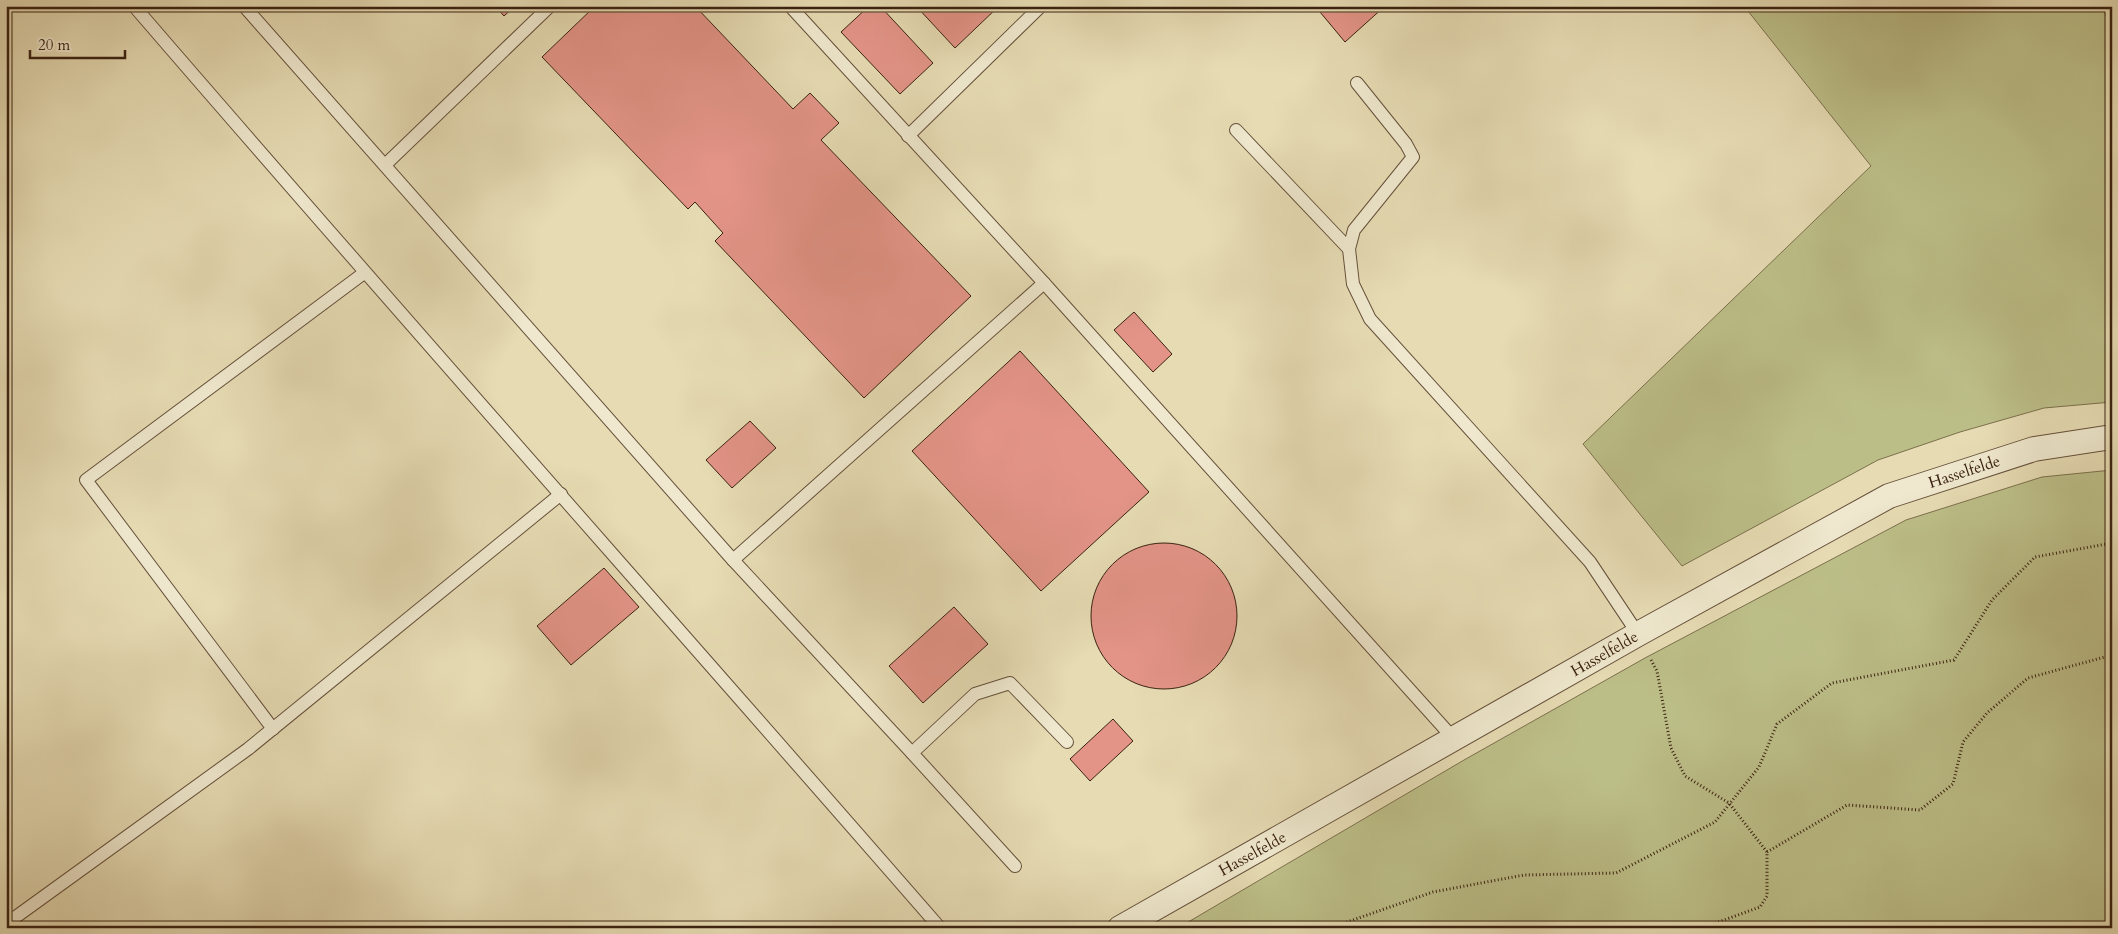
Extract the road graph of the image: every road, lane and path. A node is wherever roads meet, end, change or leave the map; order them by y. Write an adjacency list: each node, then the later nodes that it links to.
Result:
1 (134, 6): 11 (lane)
2 (244, 6): 9 (lane)
3 (550, 6): 9 (lane)
4 (790, 6): 8 (lane)
5 (1041, 6): 8 (lane)
6 (1357, 83): 10 (lane)
7 (1236, 130): 10 (lane)
8 (908, 136): 12 (lane)
9 (385, 164): 16 (lane)
10 (1349, 249): 17 (lane)
11 (364, 273): 14 (lane); 19 (lane)
12 (1044, 283): 16 (lane); 20 (lane)
13 (2112, 437): 17 (street, Hasselfelde)
14 (561, 494): 19 (lane); 26 (lane)
15 (2112, 543): 28 (path)
16 (733, 560): 22 (lane)
17 (1638, 634): 20 (street, Hasselfelde); 23 (path)
18 (2112, 655): 23 (path)
19 (273, 729): 25 (lane)
20 (1454, 739): 27 (street, Hasselfelde)
21 (1067, 742): 22 (lane)
22 (912, 752): 24 (lane)
23 (1767, 852): 29 (path)
24 (1015, 866)
25 (6, 924)
26 (940, 928)
27 (1120, 928)
28 (1330, 928)
29 (1702, 928)

